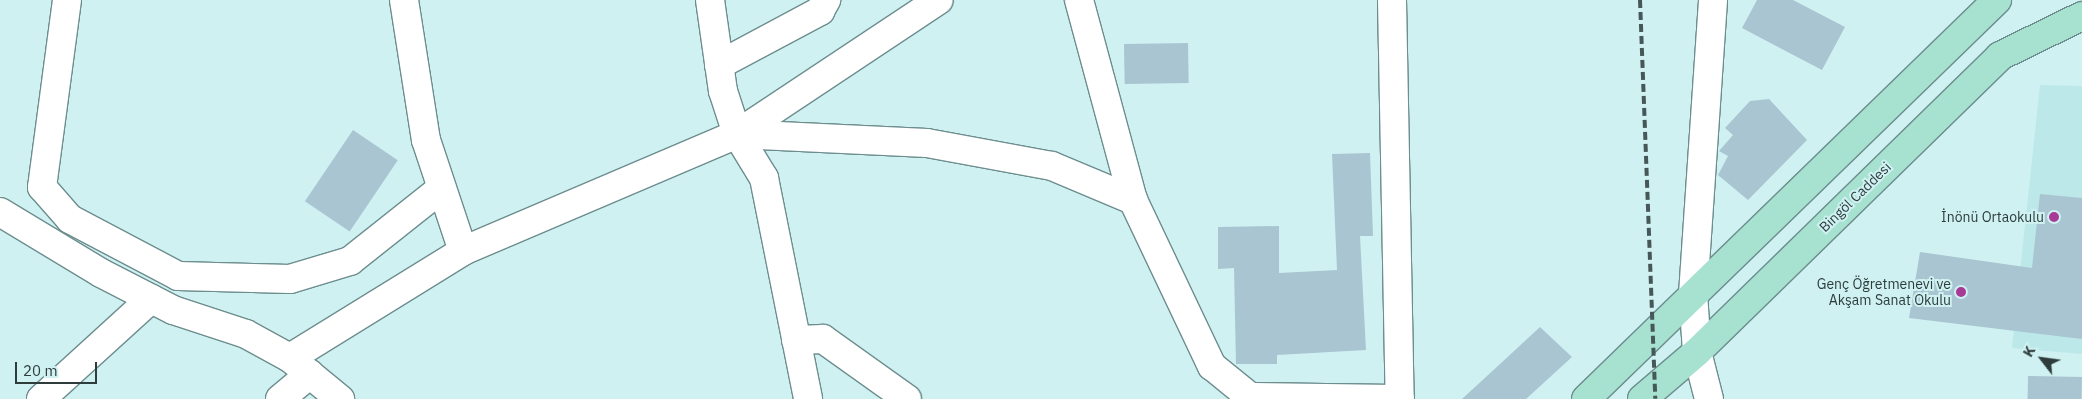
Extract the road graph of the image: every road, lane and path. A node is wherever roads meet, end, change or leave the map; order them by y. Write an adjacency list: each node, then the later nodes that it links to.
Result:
1 (67, 0): 13 (street)
2 (404, 0): 13 (street)
3 (710, 0): 11 (street)
4 (826, 0): 11 (street)
5 (940, 0): 12 (street)
6 (1079, 0): 14 (street)
7 (1392, 0): 27 (street)
8 (1713, 0): 17 (street)
9 (1997, 0): 17 (main road)
10 (2082, 16): 20 (main road, Bingöl Caddesi)
11 (719, 65): 12 (street)
12 (736, 134): 14 (street); 16 (street); 19 (street)
13 (442, 188): 16 (street)
14 (1133, 200): 27 (street)
15 (0, 212): 18 (street)
16 (463, 251): 21 (street)
17 (1693, 294): 20 (street); 28 (main road)
18 (151, 298): 21 (street); 22 (street)
19 (796, 340): 25 (street); 26 (street)
20 (1696, 352): 29 (main road, Bingöl Caddesi); 30 (street)
21 (300, 366): 23 (street); 24 (street)
22 (41, 399)
23 (280, 399)
24 (340, 399)
25 (808, 399)
26 (907, 399)
27 (1400, 399)
28 (1586, 399)
29 (1642, 399)
30 (1709, 399)

